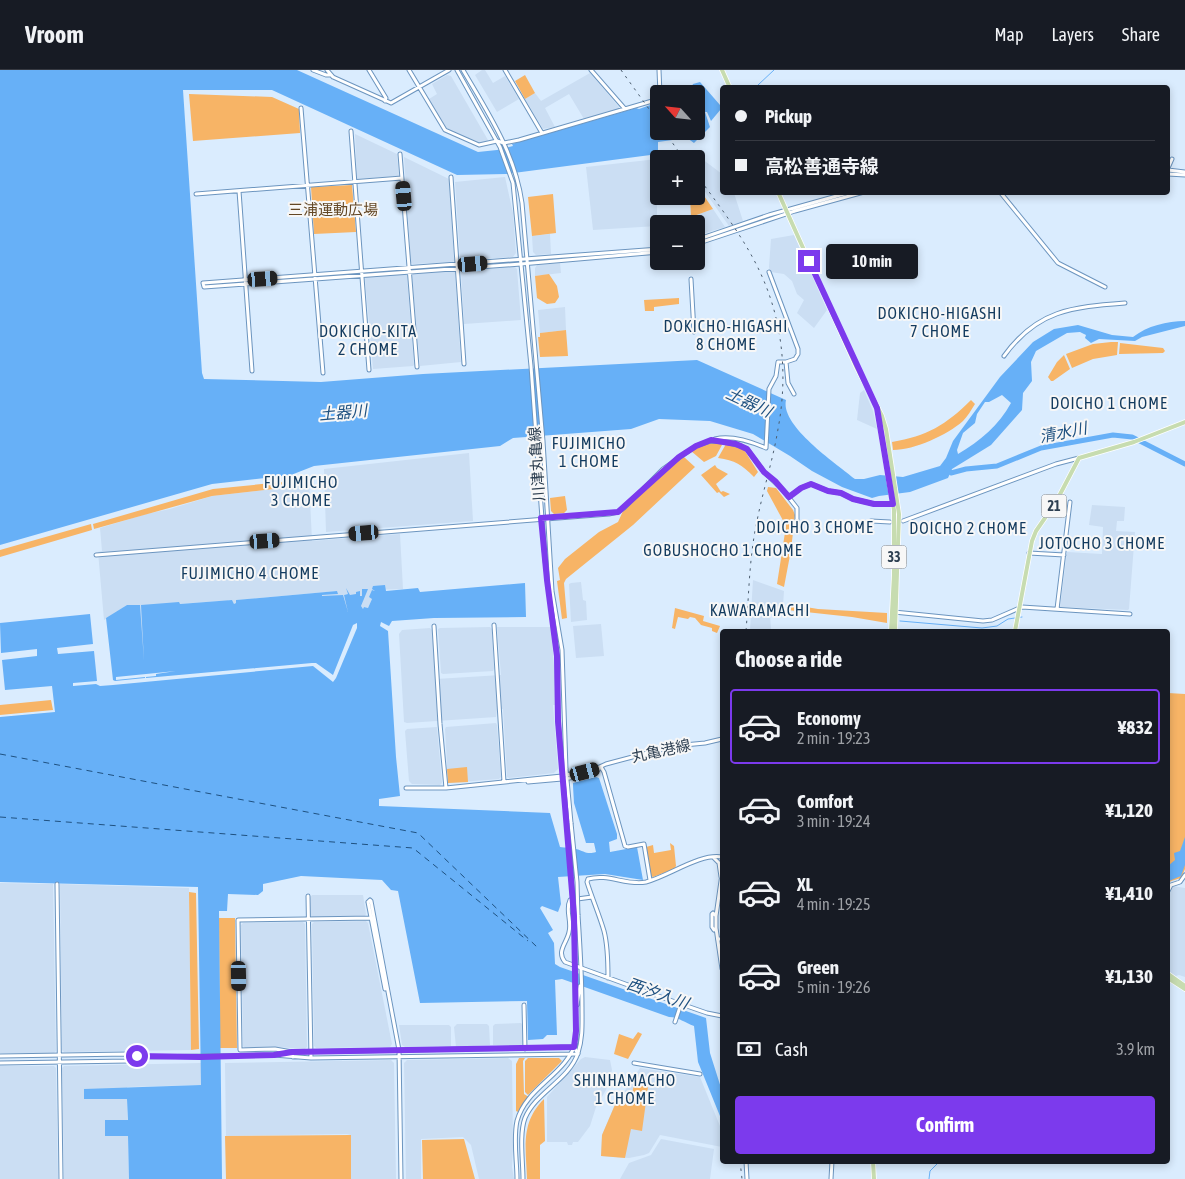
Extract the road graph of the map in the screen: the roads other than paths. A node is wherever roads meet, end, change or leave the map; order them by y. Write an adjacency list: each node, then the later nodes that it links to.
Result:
1 (314, 70): 12 (street)
2 (327, 70): 12 (street)
3 (369, 70): 16 (street)
4 (409, 70): 15 (street)
5 (449, 70): 15 (street)
6 (457, 70): 22 (street, 川津丸亀線)
7 (463, 70): 23 (street, 川津丸亀線)
8 (505, 70): 21 (street)
9 (591, 70): 19 (street)
10 (658, 70): 13 (street)
11 (722, 70): 14 (main road)
12 (331, 75): 16 (street)
13 (659, 85)
14 (729, 85)
15 (419, 87): 16 (street); 22 (street)
16 (385, 101)
17 (650, 102): 19 (street)
18 (301, 108): 32 (street)
19 (625, 109): 21 (street)
20 (351, 130): 31 (street)
21 (542, 133): 23 (street)
22 (497, 141): 23 (street); 43 (street, 川津丸亀線)
23 (505, 144): 42 (street, 川津丸亀線)
24 (400, 154): 30 (street)
25 (1172, 159): 26 (street)
26 (1170, 165)
27 (1170, 171): 28 (street)
28 (1185, 173)
29 (451, 176): 44 (street)
30 (402, 178): 31 (street); 45 (street)
31 (355, 182): 32 (street); 47 (street)
32 (307, 186): 33 (street); 48 (street)
33 (239, 191): 34 (street); 50 (street)
34 (196, 194)
35 (779, 195): 39 (main road, 33)
36 (841, 195): 39 (street)
37 (852, 195): 39 (street)
38 (1002, 195): 51 (street)
39 (786, 212): 40 (street); 62 (main road, 33)
40 (705, 239)
41 (650, 251): 42 (street)
42 (527, 261): 43 (street); 70 (street, 川津丸亀線)
43 (521, 262): 44 (street); 69 (street, 川津丸亀線)
44 (457, 266): 45 (street); 56 (street)
45 (410, 269): 47 (street); 57 (street)
46 (769, 272): 55 (street)
47 (362, 273): 48 (street); 58 (street)
48 (314, 277): 50 (street); 60 (street)
49 (692, 279): 53 (street)
50 (246, 282): 50 (street); 59 (street)
51 (1105, 287)
52 (1125, 303): 54 (street)
53 (694, 332)
54 (1004, 356)
55 (786, 362): 61 (street); 64 (street)
56 (464, 364)
57 (417, 367)
58 (369, 370)
59 (252, 372)
60 (323, 373)
61 (794, 394)
62 (877, 408): 68 (main road, 33); 80 (main road, 33)
63 (1185, 422): 65 (main road)
64 (711, 440): 66 (street); 70 (street)
65 (1079, 458): 71 (street); 75 (main road, 21)
66 (789, 497): 68 (street); 74 (street)
67 (1070, 502): 77 (street)
68 (893, 503): 80 (main road, 33)
69 (541, 518): 70 (street); 76 (street); 89 (street, 川津丸亀線)
70 (547, 518): 89 (street, 川津丸亀線)
71 (903, 520)
72 (872, 521): 73 (street)
73 (890, 522)
74 (797, 532)
75 (1028, 553): 77 (street); 78 (main road, 21)
76 (96, 555)
77 (1064, 555): 79 (street)
78 (1019, 609): 79 (street); 80 (street); 86 (main road, 21)
79 (1057, 609): 81 (street)
80 (894, 612): 84 (main road, 33); 85 (main road, 33)
81 (1130, 614)
82 (494, 625): 90 (street)
83 (434, 626): 92 (street)
84 (891, 629)
85 (895, 629)
86 (1015, 629)
87 (720, 739): 88 (street, 丸亀港線)
88 (601, 767): 89 (street, 丸亀港線); 97 (street)
89 (564, 777): 90 (street, 丸亀港線); 103 (street, 川津丸亀線, bridge)
90 (504, 782): 92 (street, 丸亀港線)
91 (406, 788): 92 (street, 丸亀港線)
92 (446, 788)
93 (720, 857): 94 (street)
94 (714, 858): 95 (street); 97 (street)
95 (720, 867)
96 (1185, 875): 99 (street)
97 (650, 880): 102 (street)
98 (57, 884): 124 (street)
99 (1170, 886)
100 (720, 890): 105 (street)
101 (308, 896): 104 (street)
102 (592, 897): 106 (street); 108 (street)
103 (576, 916): 106 (street, 川津丸亀線); 106 (street, 川津丸亀線)
104 (308, 919): 118 (street); 119 (street); 120 (street)
105 (720, 939)
106 (579, 970): 108 (street); 109 (street, 川津丸亀線); 113 (street, 川津丸亀線)
107 (1170, 977): 110 (main road)
108 (608, 978): 112 (street)
109 (581, 987): 113 (street); 123 (street, 川津丸亀線)
110 (1185, 987)
111 (524, 1005): 117 (street)
112 (680, 1006): 114 (street); 115 (street)
113 (576, 1008): 116 (street, 川津丸亀線)
114 (720, 1016)
115 (675, 1022)
116 (574, 1047): 117 (street); 122 (street, 川津丸亀線); 123 (street)
117 (525, 1048): 118 (street); 121 (street)
118 (398, 1050): 119 (street); 127 (street)
119 (311, 1051): 120 (street); 130 (street)
120 (292, 1052): 125 (street); 129 (street)
121 (525, 1054): 122 (street); 127 (street)
122 (571, 1054): 123 (street); 140 (street, 川津丸亀線)
123 (578, 1054): 141 (street, 川津丸亀線)
124 (59, 1055): 126 (street); 128 (street); 131 (street)
125 (274, 1055): 128 (street); 129 (street)
126 (0, 1056)
127 (399, 1056): 130 (street); 139 (street)
128 (144, 1057): 131 (street)
129 (293, 1057): 130 (street)
130 (311, 1058)
131 (60, 1062): 132 (street); 138 (street)
132 (0, 1063)
133 (634, 1063): 134 (street)
134 (700, 1074)
135 (746, 1164): 142 (street)
136 (832, 1164): 143 (street)
137 (873, 1164): 144 (main road)
138 (61, 1179)
139 (401, 1179)
140 (517, 1179)
141 (523, 1179)
142 (747, 1179)
143 (832, 1179)
144 (874, 1179)

